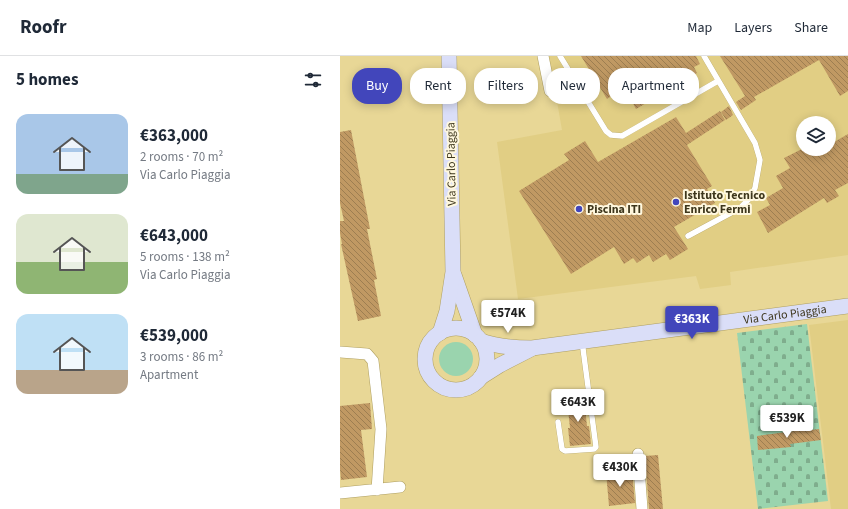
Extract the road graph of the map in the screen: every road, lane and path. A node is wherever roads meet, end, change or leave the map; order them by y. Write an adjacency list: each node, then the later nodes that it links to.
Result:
1 (449, 56): 8 (street, Via Carlo Piaggia)
2 (543, 56): 5 (street)
3 (560, 56): 6 (lane)
4 (704, 56): 6 (lane)
5 (546, 71)
6 (718, 81): 7 (lane)
7 (688, 236)
8 (453, 272): 10 (street, Via Carlo Piaggia); 11 (street, Via Carlo Piaggia)
9 (848, 306): 12 (street, Via Carlo Piaggia)
10 (440, 333): 11 (street); 15 (street)
11 (478, 338): 13 (street, Via Carlo Piaggia); 15 (street)
12 (582, 341): 13 (street, Via Carlo Piaggia); 16 (lane)
13 (532, 348): 15 (street, Via Carlo Piaggia)
14 (340, 352): 19 (street)
15 (481, 377)
16 (558, 422)
17 (638, 454): 21 (street)
18 (400, 487): 19 (street)
19 (377, 490): 20 (street)
20 (340, 493)
21 (642, 509)

